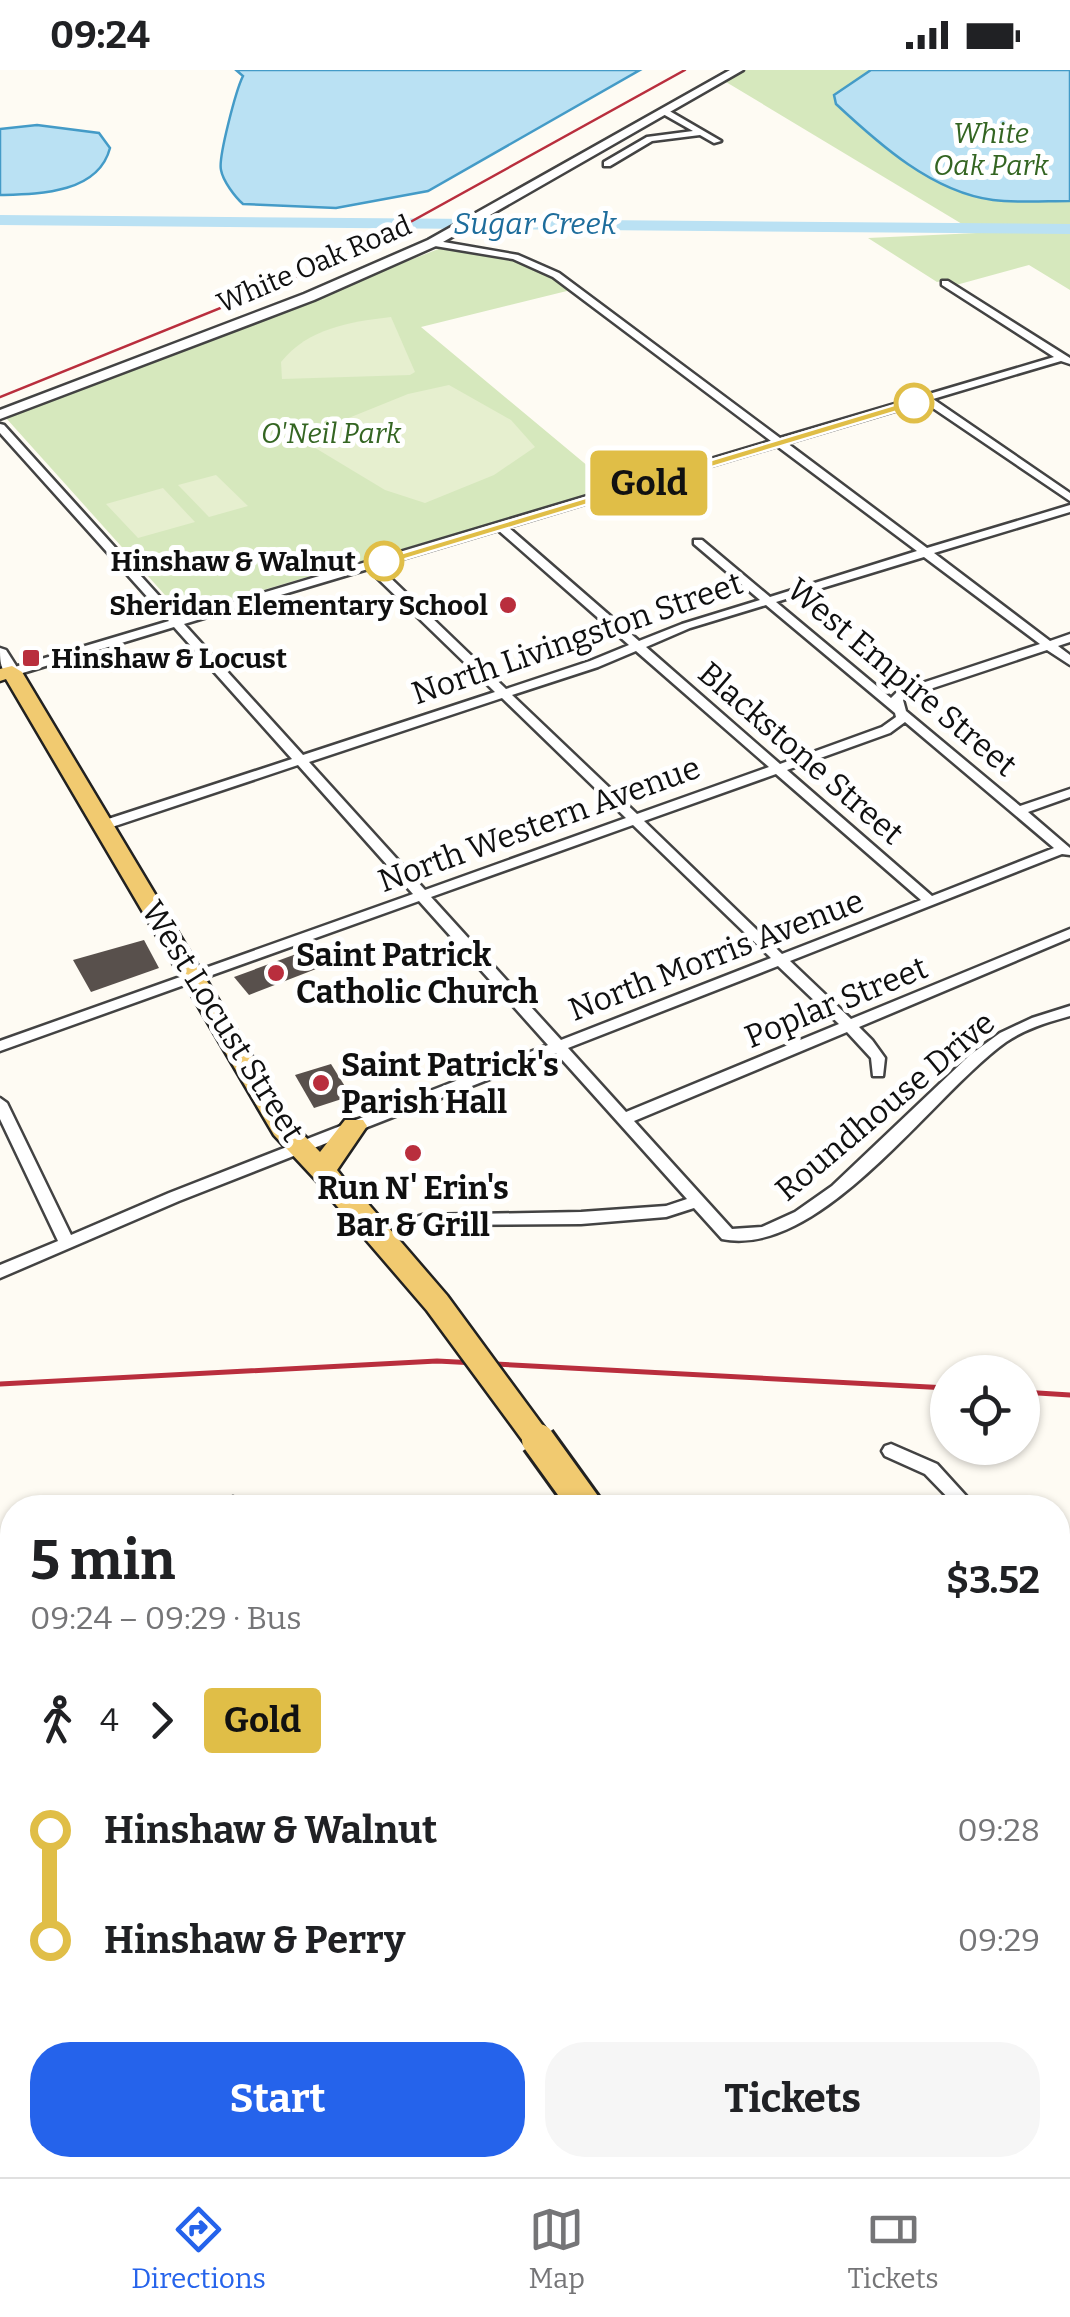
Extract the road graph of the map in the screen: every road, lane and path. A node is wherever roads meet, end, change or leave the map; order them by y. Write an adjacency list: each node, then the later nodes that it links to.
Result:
1 (738, 70): 2 (street, White Oak Road)
2 (666, 112): 3 (street); 6 (street, White Oak Road)
3 (702, 132): 4 (street); 5 (street)
4 (717, 141)
5 (607, 164)
6 (438, 240): 10 (street, White Oak Road); 12 (street)
7 (945, 283): 8 (street)
8 (1066, 360): 9 (street)
9 (926, 399): 12 (street); 13 (street)
10 (0, 415)
11 (0, 427): 20 (street)
12 (782, 443): 15 (street); 17 (street)
13 (1070, 498)
14 (1070, 508): 17 (street, North Livingston Street)
15 (501, 527): 18 (street); 23 (street, Blackstone Street)
16 (698, 542): 19 (street, West Empire Street)
17 (927, 552): 19 (street, North Livingston Street); 22 (street)
18 (370, 565): 20 (street); 26 (street)
19 (768, 601): 23 (street, North Livingston Street); 27 (street, West Empire Street)
20 (176, 622): 25 (street); 28 (street)
21 (1070, 638): 22 (street, North Western Avenue)
22 (1050, 645): 24 (street); 27 (street, North Western Avenue)
23 (637, 646): 26 (street, North Livingston Street); 29 (street, Blackstone Street)
24 (1070, 661)
25 (4, 667): 33 (main road, West Locust Street)
26 (505, 694): 28 (street, North Livingston Street); 32 (street)
27 (899, 710): 29 (street, North Western Avenue); 31 (street, West Empire Street)
28 (300, 761): 33 (street, North Livingston Street); 35 (street)
29 (776, 768): 32 (street, North Western Avenue); 36 (street, Blackstone Street)
30 (1070, 793): 31 (street)
31 (1019, 812): 34 (street, West Empire Street)
32 (635, 818): 35 (street, North Western Avenue); 38 (street)
33 (104, 825): 39 (main road, West Locust Street)
34 (1066, 852): 36 (street, North Morris Avenue)
35 (420, 895): 39 (street, North Western Avenue); 43 (street)
36 (930, 901): 38 (street, North Morris Avenue)
37 (1070, 933): 41 (street, Poplar Street)
38 (782, 959): 41 (street); 43 (street, North Morris Avenue)
39 (193, 977): 42 (street, North Western Avenue); 48 (main road, West Locust Street)
40 (1070, 1011): 50 (street, Roundhouse Drive)
41 (851, 1026): 44 (street); 46 (street, Poplar Street)
42 (0, 1046)
43 (556, 1046): 46 (street); 47 (street, North Morris Avenue)
44 (878, 1074)
45 (0, 1103): 52 (street)
46 (622, 1120): 50 (street)
47 (354, 1126): 48 (street, North Morris Avenue); 49 (main road)
48 (300, 1148): 49 (main road, West Locust Street); 52 (street, North Morris Avenue)
49 (331, 1180): 55 (main road, West Locust Street, bridge)
50 (695, 1202): 51 (street)
51 (422, 1221)
52 (67, 1244): 53 (street, North Morris Avenue)
53 (0, 1272)
54 (892, 1451): 56 (street)
55 (577, 1495)
56 (956, 1495)

